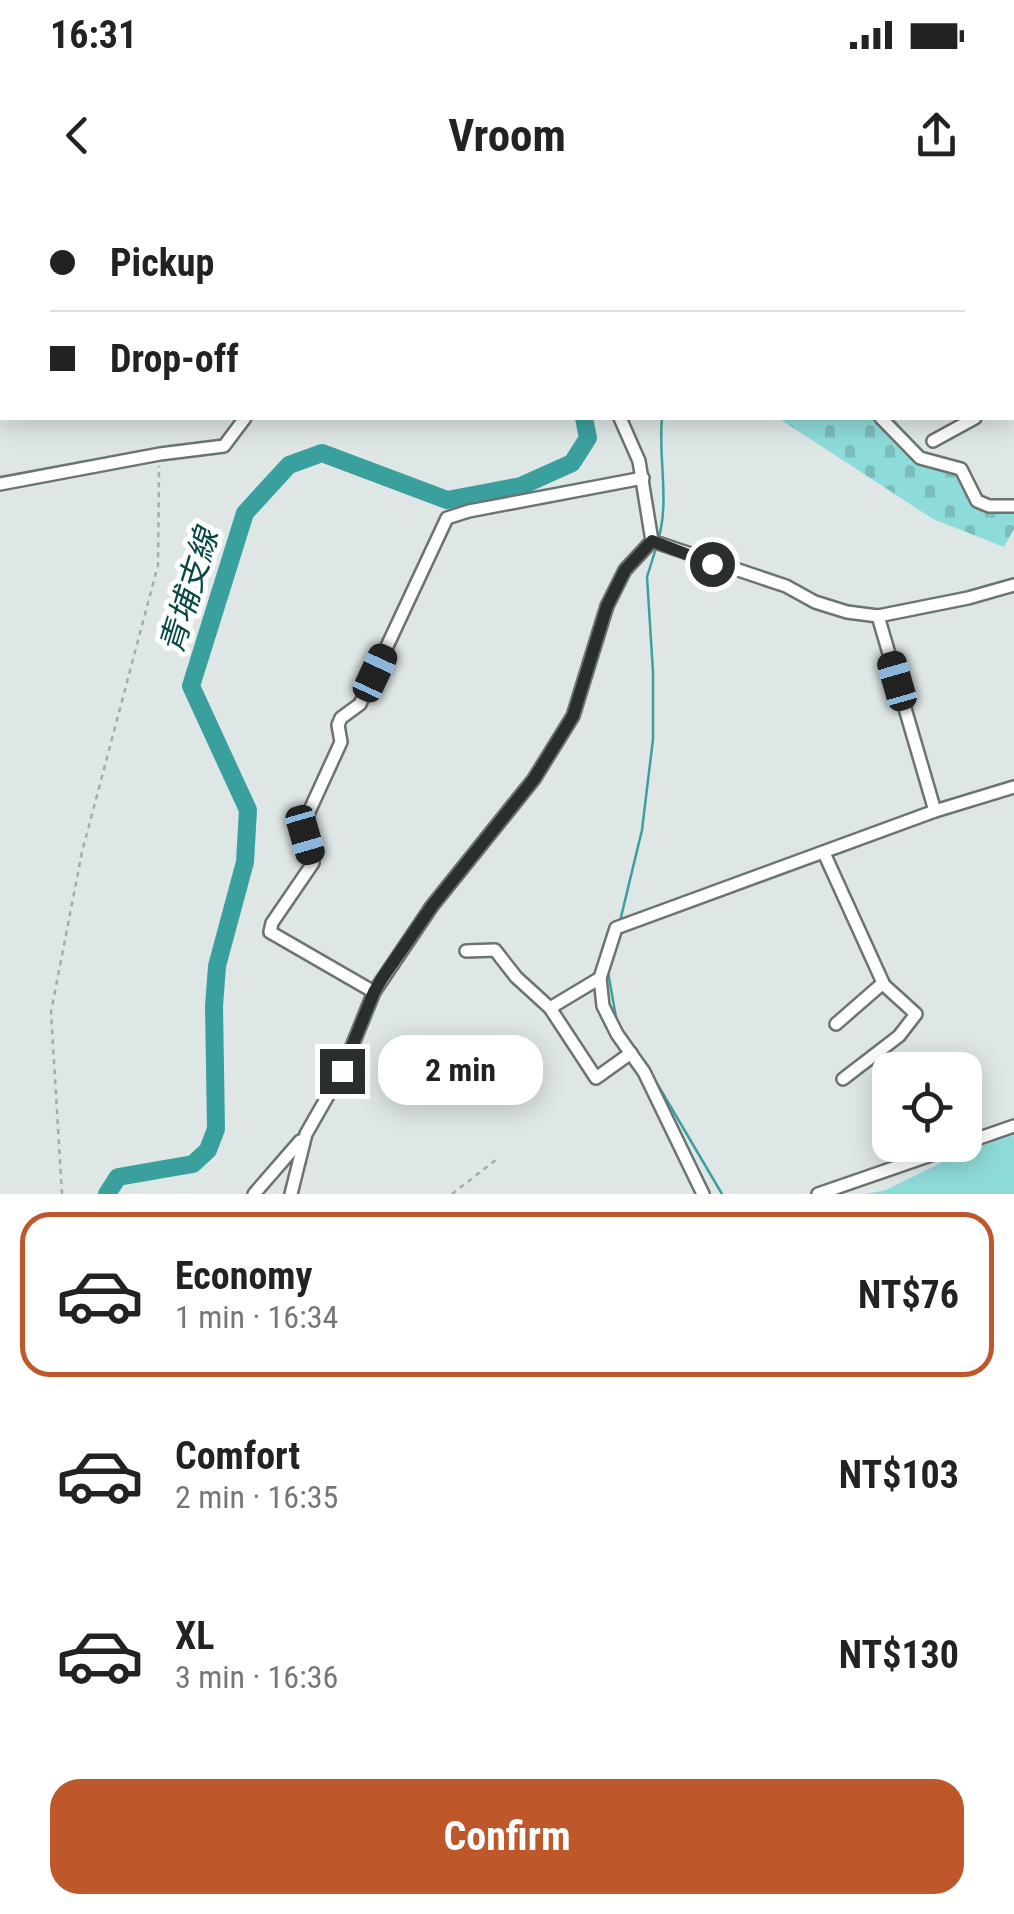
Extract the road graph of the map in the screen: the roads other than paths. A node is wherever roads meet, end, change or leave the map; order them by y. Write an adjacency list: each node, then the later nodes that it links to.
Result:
1 (244, 420): 7 (street)
2 (621, 420): 6 (street)
3 (883, 420): 8 (street)
4 (971, 420): 5 (street)
5 (933, 441)
6 (643, 478): 9 (street); 18 (street)
7 (1, 481)
8 (1014, 506)
9 (658, 543): 11 (street); 18 (street)
10 (1014, 585): 11 (street)
11 (878, 616): 13 (street)
12 (1014, 787): 13 (street)
13 (935, 812): 14 (street)
14 (824, 853): 16 (street); 17 (street)
15 (466, 951): 19 (street)
16 (600, 978): 19 (street); 21 (street)
17 (884, 983): 20 (street); 22 (street)
18 (374, 992): 24 (street)
19 (550, 1008): 21 (street)
20 (836, 1024)
21 (631, 1053): 29 (street)
22 (843, 1079)
23 (1014, 1126): 25 (street)
24 (306, 1134): 27 (street); 28 (street)
25 (982, 1137)
26 (911, 1162): 30 (street)
27 (254, 1194)
28 (291, 1194)
29 (702, 1194)
30 (818, 1194)

